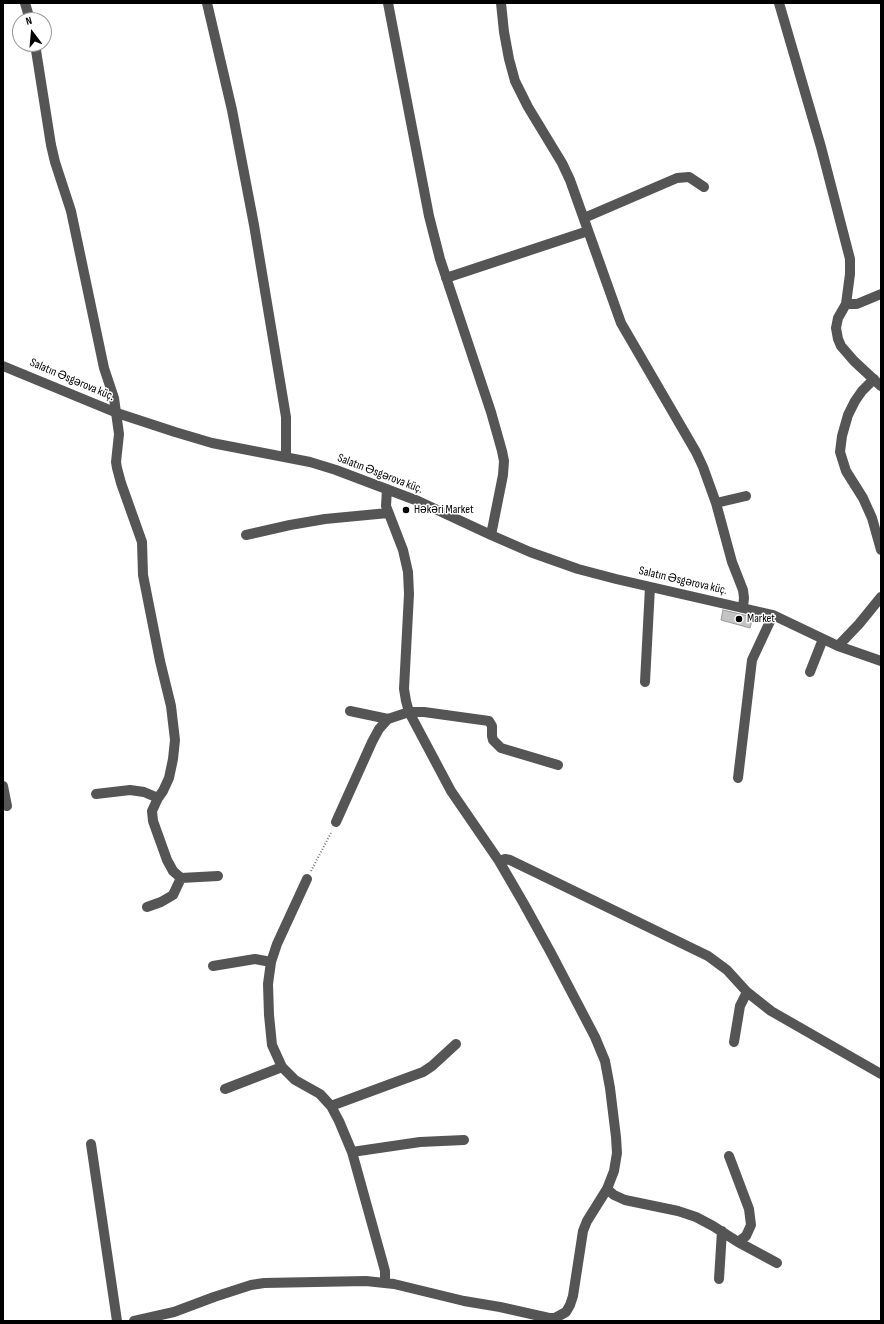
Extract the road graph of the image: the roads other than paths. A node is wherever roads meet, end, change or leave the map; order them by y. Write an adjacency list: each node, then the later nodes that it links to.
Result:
1 (207, 3): 15 (street)
2 (388, 3): 9 (street)
3 (501, 3): 7 (street)
4 (779, 3): 11 (street)
5 (36, 52): 14 (street)
6 (704, 187): 7 (street)
7 (584, 218): 8 (street)
8 (588, 231): 9 (street); 18 (street)
9 (446, 278): 21 (street)
10 (881, 294): 11 (street)
11 (846, 304): 13 (street)
12 (3, 366): 14 (street, Salatın Əsgərova küç.)
13 (877, 382): 22 (street)
14 (117, 413): 15 (street, Salatın Əsgərova küç.); 39 (street)
15 (286, 456): 16 (street, Salatın Əsgərova küç.)
16 (387, 489): 19 (street); 21 (street, Salatın Əsgərova küç.)
17 (746, 496): 18 (street)
18 (716, 503): 25 (street)
19 (388, 513): 20 (street); 33 (street)
20 (246, 535)
21 (491, 535): 23 (street, Salatın Əsgərova küç.)
22 (881, 550)
23 (650, 587): 25 (street, Salatın Əsgərova küç.); 31 (street)
24 (881, 596): 28 (street)
25 (743, 607): 26 (street, Salatın Əsgərova küç.)
26 (773, 615): 27 (street, Salatın Əsgərova küç.); 36 (street)
27 (823, 639): 28 (street, Salatın Əsgərova küç.); 30 (street)
28 (838, 646): 29 (street, Salatın Əsgərova küç.)
29 (881, 661)
30 (810, 672)
31 (646, 682)
32 (350, 711): 34 (street)
33 (409, 712): 34 (street); 35 (street); 42 (street)
34 (388, 719): 41 (street)
35 (558, 765)
36 (738, 778)
37 (3, 786): 40 (street)
38 (96, 794): 39 (street)
39 (158, 798): 44 (street)
40 (7, 806)
41 (336, 822)
42 (499, 861): 49 (street); 60 (street)
43 (218, 876): 44 (street)
44 (181, 878): 46 (street)
45 (307, 880): 47 (street)
46 (147, 907)
47 (271, 962): 48 (street); 52 (street)
48 (213, 966)
49 (747, 992): 50 (street); 53 (street)
50 (734, 1042)
51 (456, 1044): 55 (street)
52 (282, 1067): 54 (street); 55 (street)
53 (881, 1074)
54 (225, 1089)
55 (331, 1106): 58 (street)
56 (464, 1140): 58 (street)
57 (91, 1144): 67 (street)
58 (352, 1152): 65 (street)
59 (729, 1156): 62 (street)
60 (607, 1189): 61 (street); 66 (street)
61 (722, 1231): 62 (street); 64 (street)
62 (738, 1242): 63 (street)
63 (777, 1263)
64 (719, 1279)
65 (385, 1283): 66 (street); 68 (street)
66 (555, 1319)
67 (117, 1321)
68 (134, 1321)

